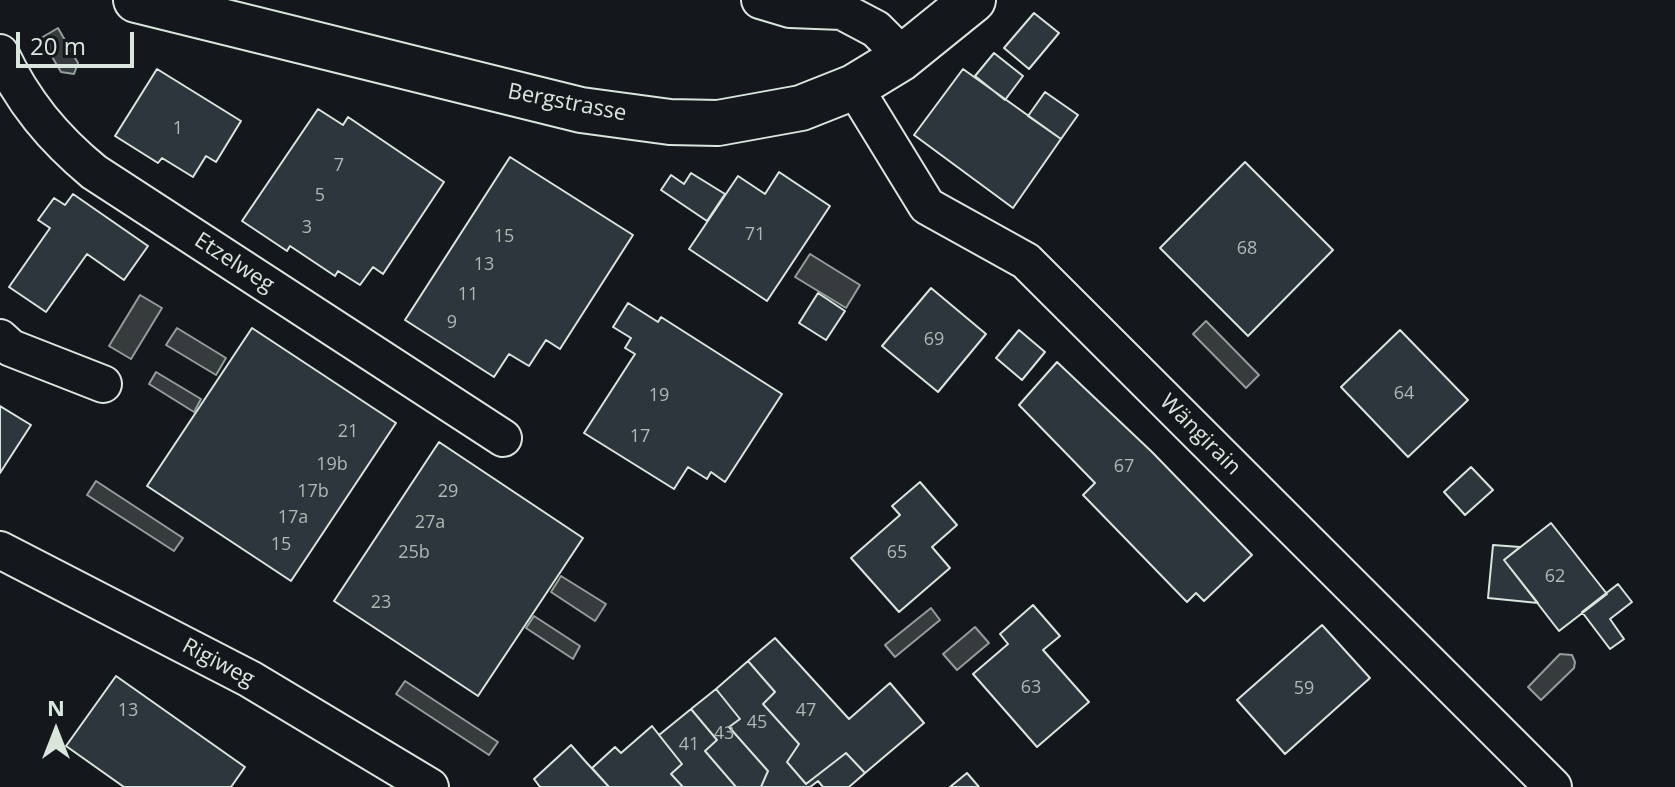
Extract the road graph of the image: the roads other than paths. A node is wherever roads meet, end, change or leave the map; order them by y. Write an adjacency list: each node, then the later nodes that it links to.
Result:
1 (136, 0): 6 (street, Bergstrasse)
2 (760, 0): 5 (street)
3 (973, 0): 5 (street, Bergstrasse)
4 (0, 53): 9 (street, Etzelweg)
5 (900, 59): 6 (street, Bergstrasse)
6 (854, 87): 12 (street, Wängirain)
7 (0, 338): 8 (street)
8 (103, 384)
9 (503, 438)
10 (0, 550): 11 (street, Rigiweg)
11 (430, 787)
12 (1553, 787)

